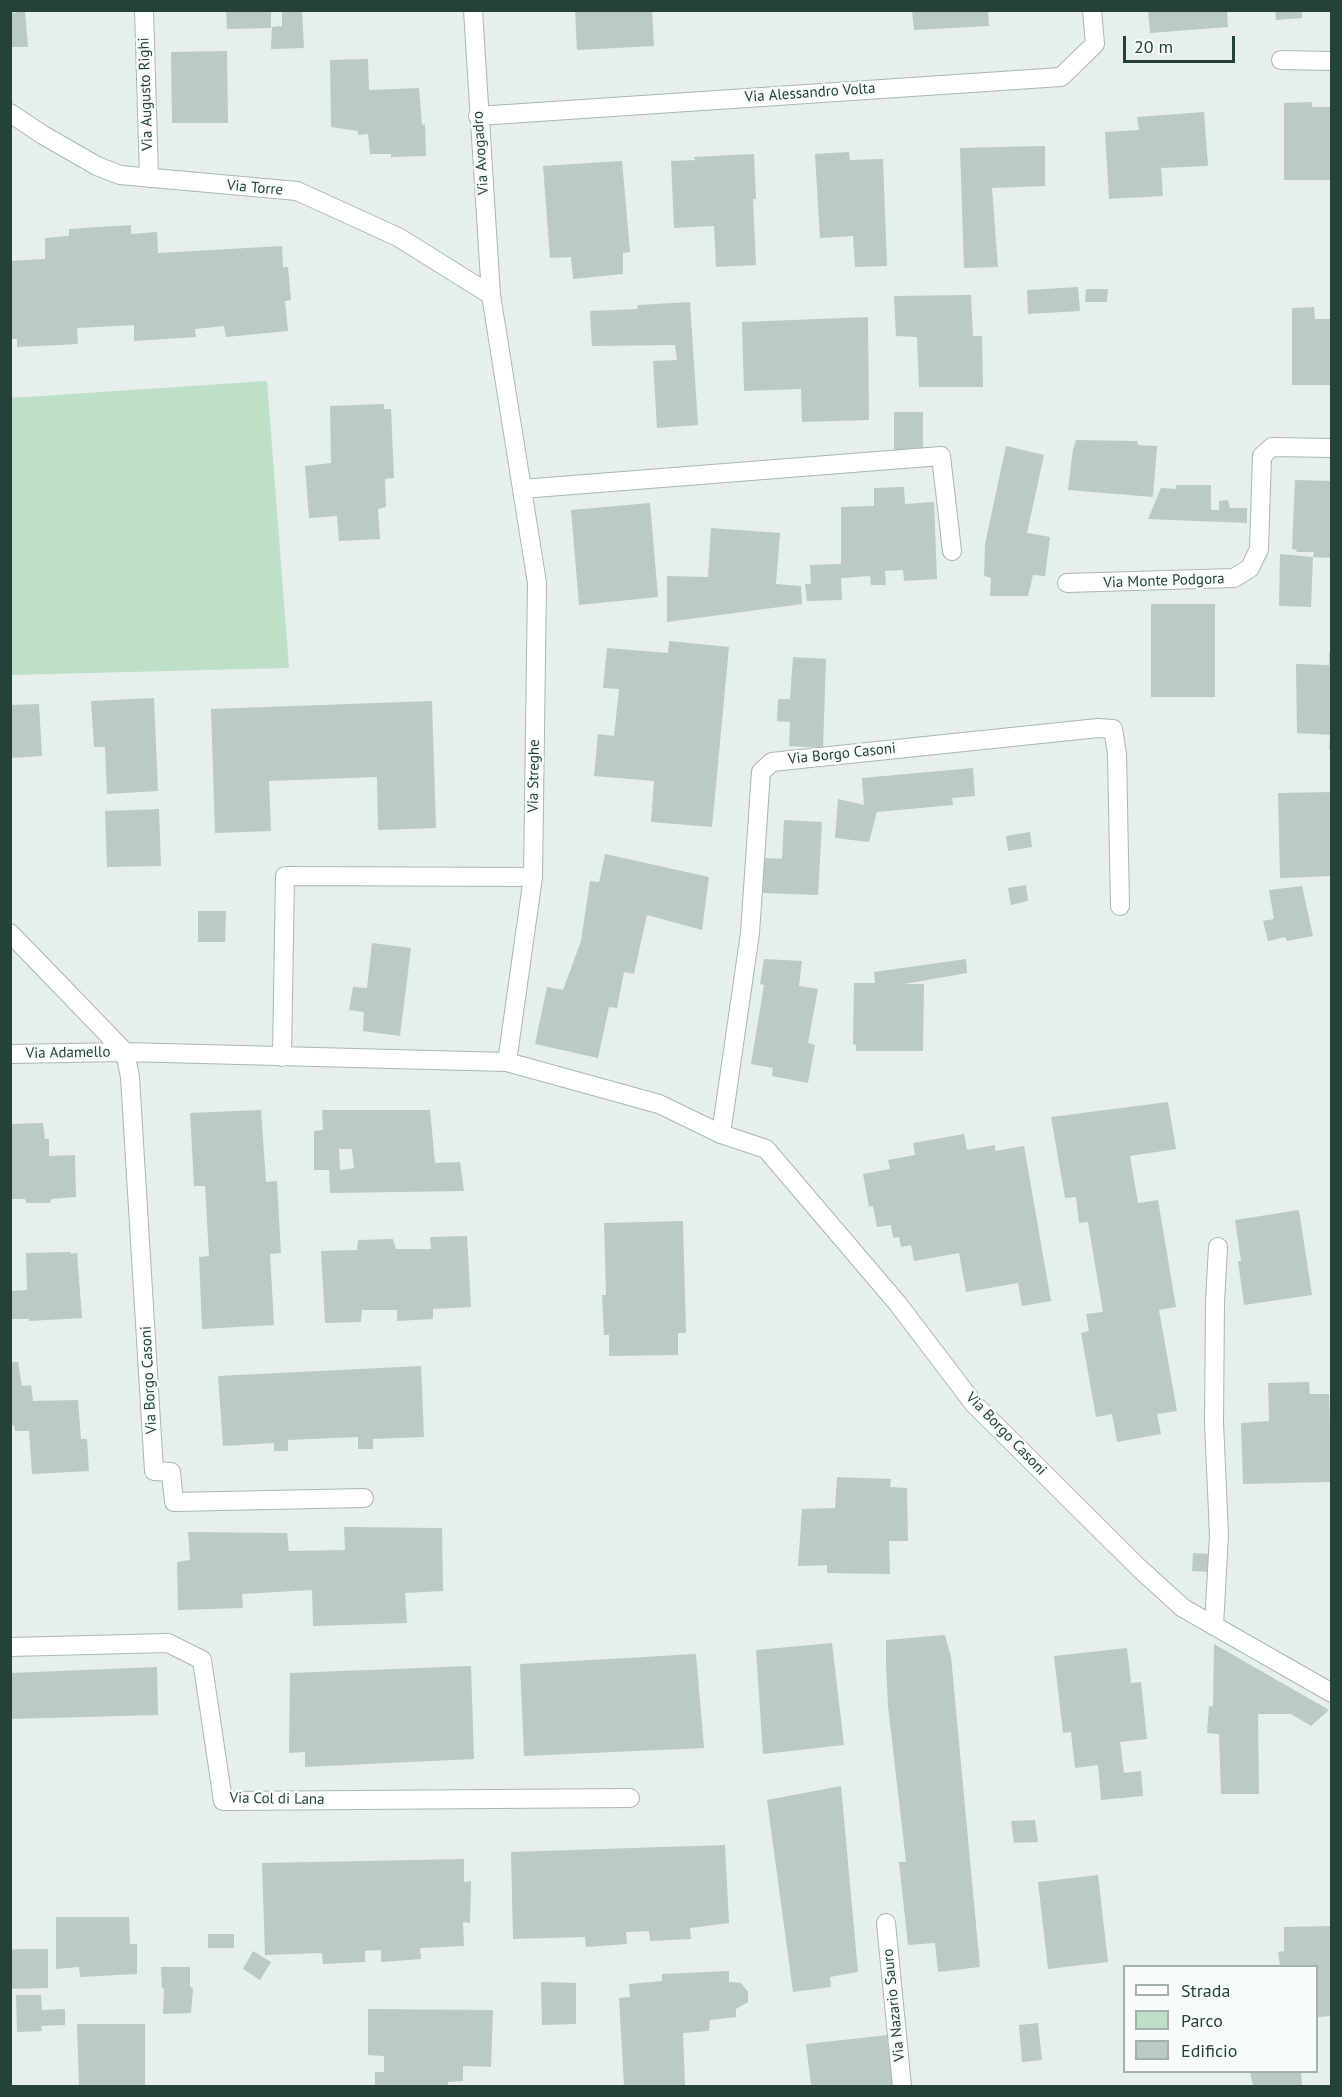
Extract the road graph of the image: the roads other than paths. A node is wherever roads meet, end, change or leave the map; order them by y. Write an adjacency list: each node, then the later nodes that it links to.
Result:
1 (144, 10): 8 (street, Via Augusto Righi)
2 (473, 10): 7 (street, Via Avogadro)
3 (1092, 10): 7 (street, Via Alessandro Volta)
4 (1281, 60): 5 (street)
5 (1332, 61)
6 (10, 113): 8 (street, Via Torre)
7 (478, 116): 9 (street, Via Avogadro)
8 (149, 178): 9 (street, Via Torre)
9 (491, 295): 11 (street, Via Streghe)
10 (1332, 448): 13 (street, Via Monte Podgora)
11 (522, 489): 12 (street); 14 (street, Via Streghe)
12 (952, 551)
13 (1067, 583)
14 (533, 877): 19 (street); 20 (street, Via Streghe)
15 (1120, 906): 21 (street, Via Borgo Casoni)
16 (10, 933): 17 (street)
17 (125, 1052): 18 (street, Via Adamello); 19 (street, Via Borgo Casoni); 23 (street, Via Borgo Casoni)
18 (10, 1054)
19 (282, 1057): 20 (street, Via Borgo Casoni)
20 (507, 1062): 21 (street, Via Borgo Casoni)
21 (721, 1134): 24 (street, Via Borgo Casoni)
22 (1218, 1247): 24 (street)
23 (364, 1498)
24 (1214, 1626): 26 (street, Via Borgo Casoni)
25 (10, 1647): 27 (street, Via Col di Lana)
26 (1332, 1693)
27 (630, 1798)
28 (886, 1923): 29 (street, Via Nazario Sauro)
29 (902, 2086)

